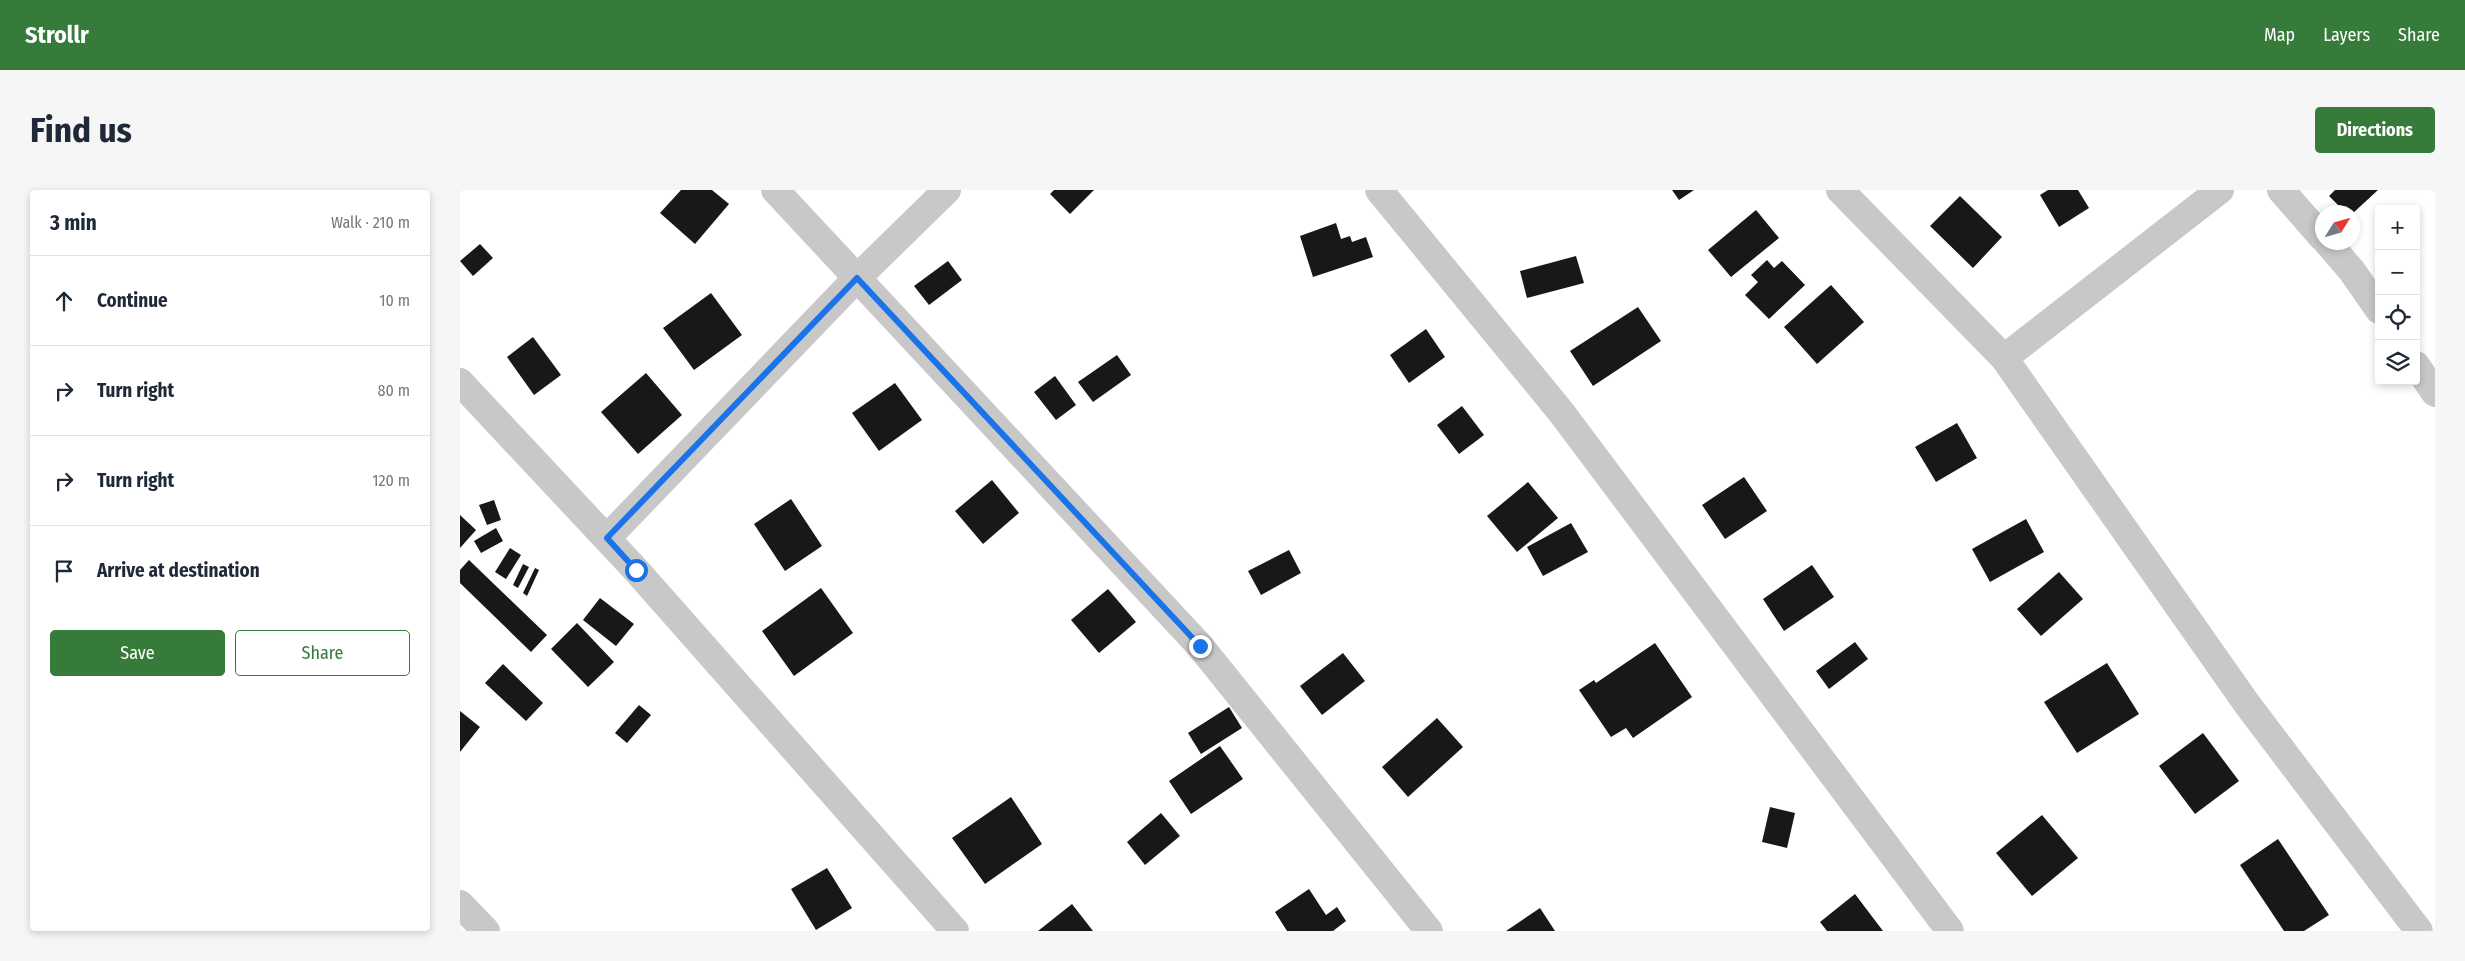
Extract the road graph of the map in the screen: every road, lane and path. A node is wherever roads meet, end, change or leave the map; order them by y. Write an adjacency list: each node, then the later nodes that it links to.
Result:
1 (775, 190): 9 (street)
2 (947, 190): 9 (street)
3 (1379, 190): 20 (street)
4 (1840, 190): 11 (street)
5 (2220, 190): 11 (street)
6 (2280, 190): 7 (street)
7 (2315, 229)
8 (2334, 250): 10 (street)
9 (857, 278): 15 (street); 19 (street)
10 (2375, 304)
11 (2004, 358): 21 (street)
12 (2420, 371): 14 (street)
13 (460, 382): 15 (street)
14 (2435, 393)
15 (607, 538): 18 (street)
16 (460, 904): 17 (street)
17 (486, 931)
18 (956, 931)
19 (1429, 931)
20 (1950, 931)
21 (2419, 931)

